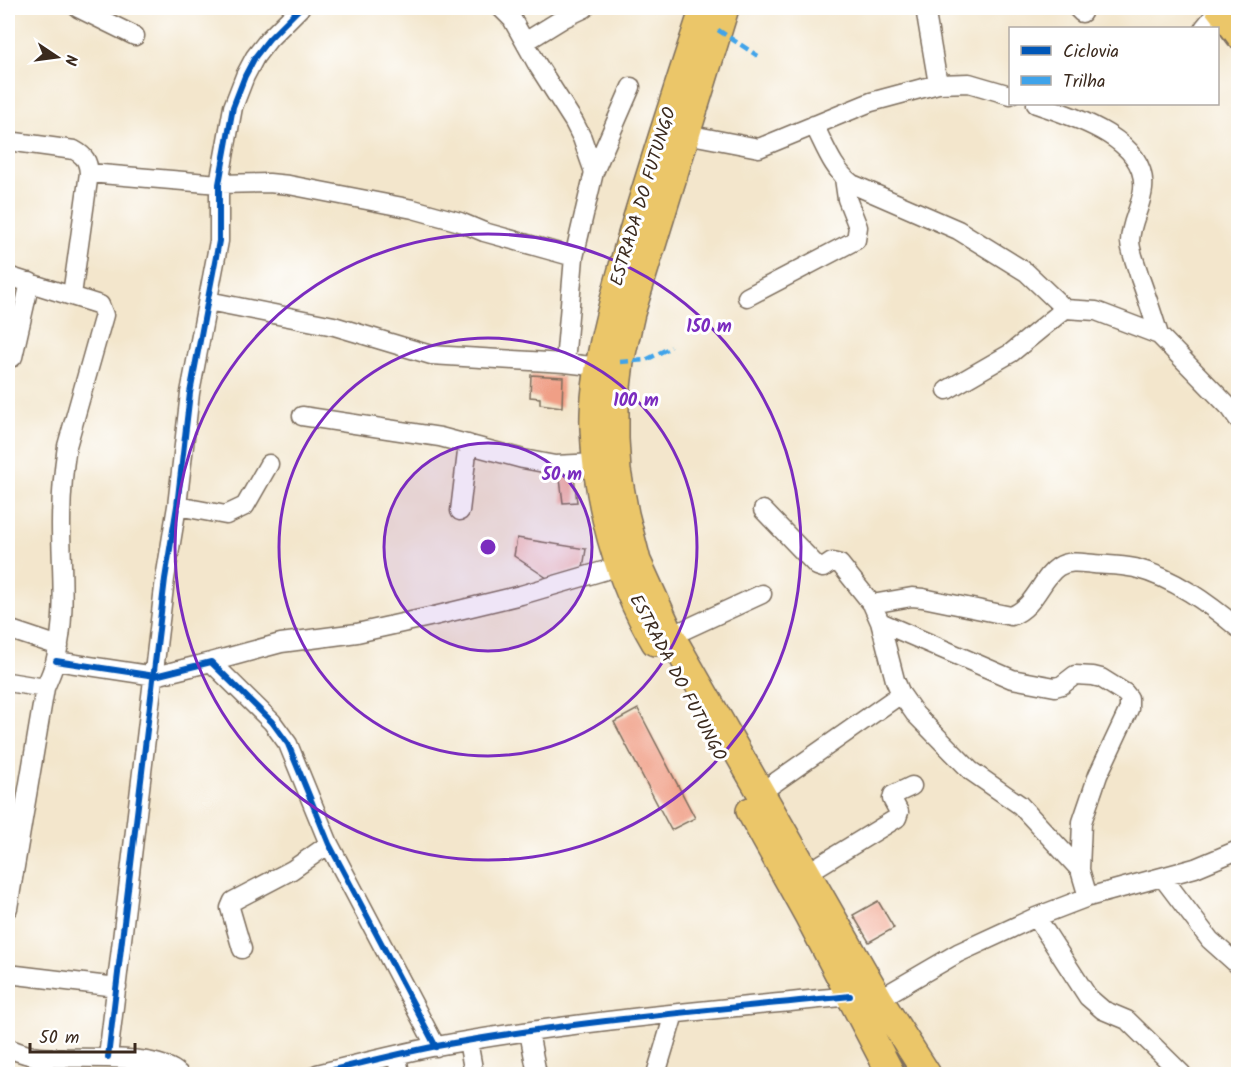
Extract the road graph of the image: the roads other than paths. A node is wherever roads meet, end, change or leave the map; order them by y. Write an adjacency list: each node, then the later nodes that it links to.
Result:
1 (78, 8): 10 (street)
2 (300, 8): 23 (street)
3 (585, 8): 12 (street)
4 (704, 8): 34 (highway, ESTRADA DO FUTUNGO)
5 (725, 8): 18 (highway, ESTRADA DO FUTUNGO)
6 (925, 8): 13 (street)
7 (1217, 9): 9 (street); 11 (main road)
8 (511, 11): 12 (street)
9 (1205, 27)
10 (135, 36)
11 (1239, 37)
12 (525, 42): 20 (street)
13 (938, 84): 15 (street); 17 (street)
14 (631, 87): 20 (street)
15 (1009, 94)
16 (1039, 105): 31 (street)
17 (814, 125): 18 (street); 22 (street)
18 (686, 134): 50 (highway, ESTRADA DO FUTUNGO)
19 (8, 141): 21 (street)
20 (594, 172): 24 (street)
21 (89, 173): 23 (street); 27 (street)
22 (844, 178): 28 (street); 30 (street)
23 (219, 184): 24 (street); 29 (street)
24 (574, 257): 33 (street)
25 (8, 276): 26 (street)
26 (30, 282): 27 (street); 32 (street)
27 (72, 295): 51 (street)
28 (747, 297)
29 (208, 301): 33 (street); 41 (street)
30 (1065, 309): 31 (street); 35 (street)
31 (1159, 334): 36 (street)
32 (13, 357)
33 (565, 363): 34 (street)
34 (600, 367): 39 (highway, ESTRADA DO FUTUNGO)
35 (947, 390)
36 (1236, 408)
37 (302, 416): 38 (street)
38 (468, 444): 39 (street); 43 (street)
39 (597, 463): 44 (highway, ESTRADA DO FUTUNGO)
40 (269, 464): 41 (street)
41 (177, 506): 53 (street)
42 (763, 510): 46 (street)
43 (460, 511)
44 (620, 566): 52 (street); 71 (highway, ESTRADA DO FUTUNGO)
45 (762, 594): 50 (street)
46 (872, 603): 47 (street); 48 (street)
47 (880, 622): 56 (street); 61 (street)
48 (1239, 628)
49 (8, 629): 51 (street)
50 (671, 636): 58 (highway, ESTRADA DO FUTUNGO)
51 (57, 653): 53 (street); 55 (street)
52 (211, 662): 53 (street); 59 (street)
53 (155, 676): 70 (street)
54 (8, 682): 55 (street)
55 (45, 688): 65 (street)
56 (901, 694): 58 (street); 61 (street)
57 (912, 786): 62 (street)
58 (760, 793): 62 (highway, ESTRADA DO FUTUNGO)
59 (329, 844): 67 (street); 76 (street)
60 (1239, 850): 63 (street)
61 (1080, 870): 64 (street)
62 (807, 873): 72 (highway, ESTRADA DO FUTUNGO)
63 (1163, 878): 64 (street); 68 (street)
64 (1088, 897): 66 (street)
65 (8, 908)
66 (1036, 916): 72 (street); 88 (street)
67 (242, 949)
68 (1239, 965)
69 (8, 974): 70 (street)
70 (117, 987): 79 (street)
71 (850, 996): 73 (street); 86 (highway, ESTRADA DO FUTUNGO)
72 (879, 999): 87 (highway, ESTRADA DO FUTUNGO)
73 (674, 1014): 74 (street); 85 (street)
74 (529, 1032): 75 (street); 84 (street)
75 (468, 1041): 76 (street); 83 (street)
76 (436, 1047): 78 (street)
77 (8, 1048): 79 (street)
78 (397, 1056): 81 (street); 82 (street)
79 (108, 1057): 80 (street)
80 (179, 1074)
81 (324, 1074)
82 (400, 1074)
83 (474, 1074)
84 (537, 1074)
85 (656, 1074)
86 (891, 1074)
87 (927, 1074)
88 (1182, 1074)

